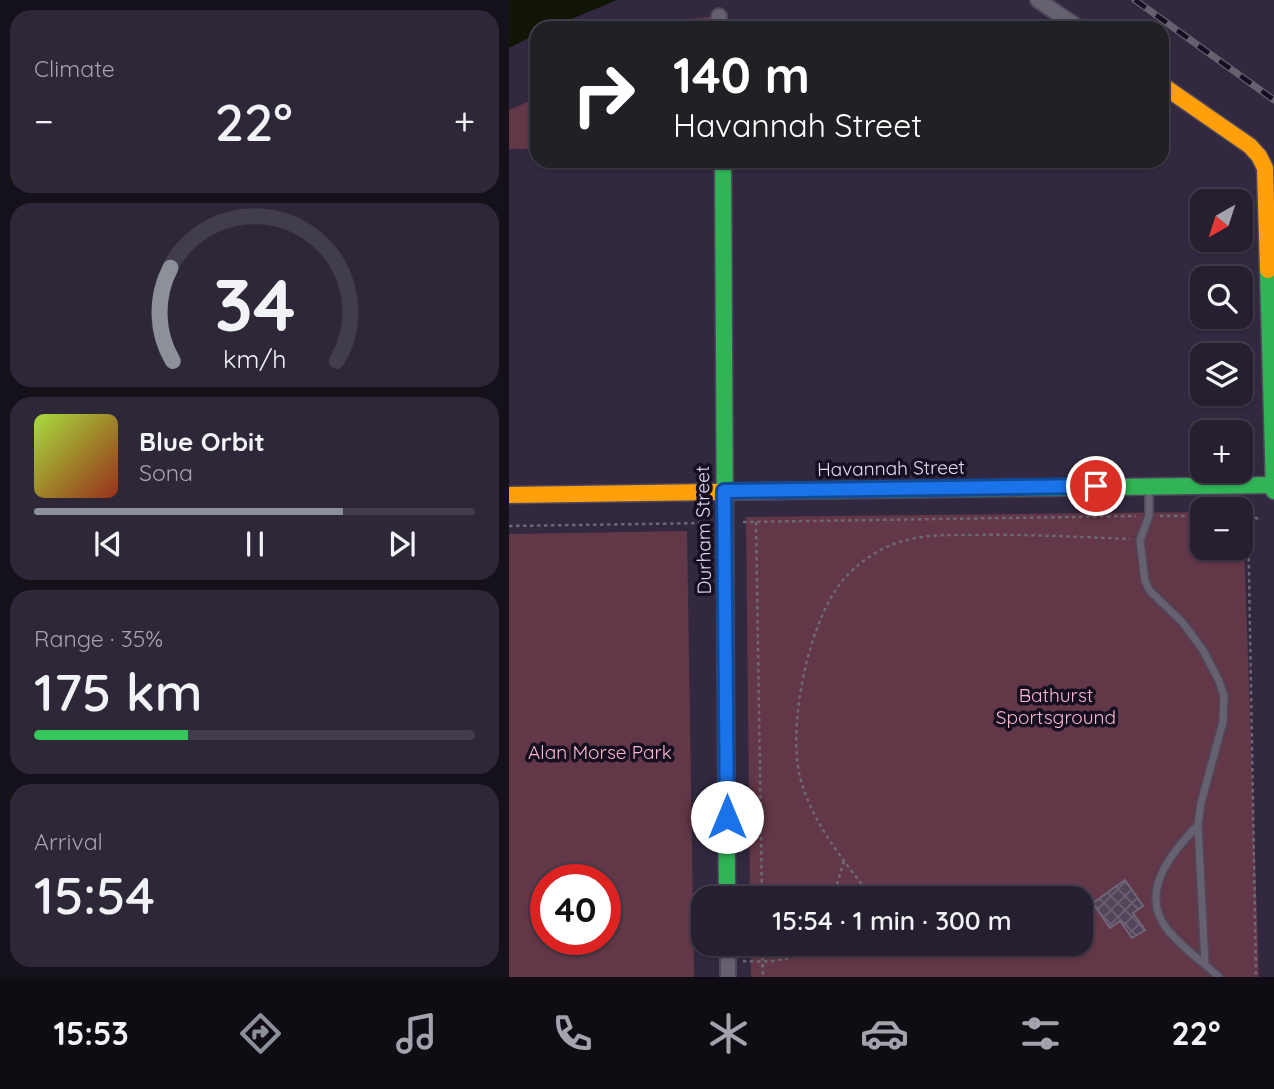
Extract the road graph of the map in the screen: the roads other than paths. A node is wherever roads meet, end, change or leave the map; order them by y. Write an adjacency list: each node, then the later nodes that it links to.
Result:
1 (1038, 0): 2 (street)
2 (1069, 21)
3 (1169, 90): 5 (street)
4 (723, 168): 7 (street, Durham Street)
5 (1274, 485): 6 (street, Havannah Street); 8 (street)
6 (1149, 486): 7 (street, Havannah Street); 10 (lane)
7 (724, 491): 9 (street, Havannah Street); 11 (street, Durham Street)
8 (1274, 491)
9 (509, 495)
10 (1198, 825): 13 (lane); 13 (lane)
11 (727, 886)
12 (728, 956): 14 (street)
13 (1205, 964): 15 (lane)
14 (728, 977)
15 (1219, 977)

